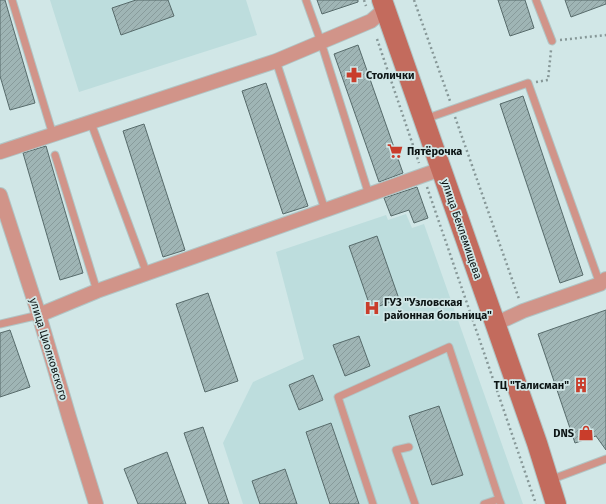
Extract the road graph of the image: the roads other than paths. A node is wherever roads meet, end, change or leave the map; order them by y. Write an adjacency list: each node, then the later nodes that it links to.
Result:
1 (12, 0): 10 (lane)
2 (306, 0): 6 (lane)
3 (536, 0): 5 (lane)
4 (379, 10): 6 (street); 8 (main road, улица Беклемищева)
5 (552, 41)
6 (321, 42): 7 (street); 15 (lane)
7 (276, 61): 9 (street); 16 (lane)
8 (423, 120): 13 (main road, улица Беклемищева); 18 (lane)
9 (91, 123): 10 (street); 17 (lane)
10 (53, 135): 11 (street)
11 (0, 152)
12 (55, 155): 19 (lane)
13 (432, 172): 15 (street); 22 (main road, улица Беклемищева)
14 (0, 195): 20 (street, улица Циолковского)
15 (369, 195): 16 (street)
16 (325, 210): 17 (street)
17 (147, 274): 19 (street)
18 (604, 281): 22 (street)
19 (97, 291): 20 (street)
20 (39, 315): 21 (lane); 27 (street, улица Циолковского)
21 (0, 324)
22 (495, 324): 25 (main road, улица Беклемищева)
23 (409, 447): 29 (lane)
24 (606, 458): 25 (lane)
25 (548, 481): 31 (main road, улица Беклемищева)
26 (500, 502): 28 (lane); 30 (lane)
27 (96, 504)
28 (372, 504)
29 (414, 504)
30 (484, 504)
31 (556, 504)

